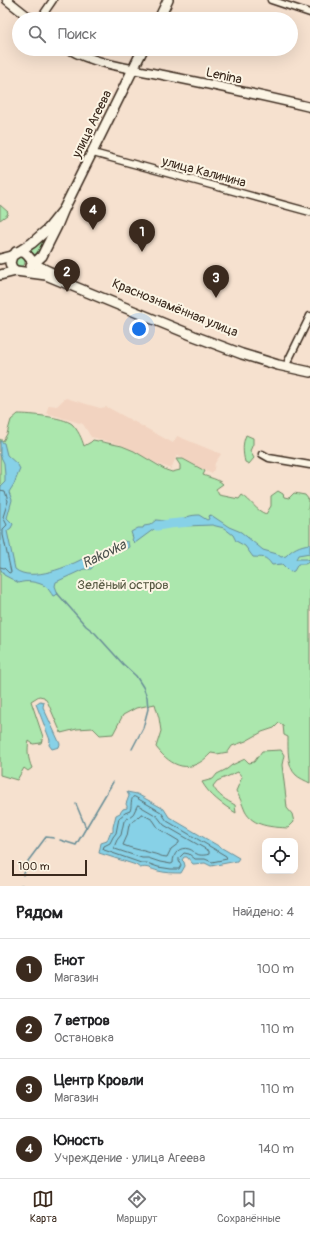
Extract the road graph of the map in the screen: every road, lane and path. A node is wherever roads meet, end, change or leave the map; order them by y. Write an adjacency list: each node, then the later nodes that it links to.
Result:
1 (6, 0): 5 (main road)
2 (53, 0): 6 (street)
3 (168, 0): 7 (highway)
4 (271, 0): 8 (street)
5 (22, 12)
6 (45, 12)
7 (162, 12)
8 (310, 13)
9 (85, 56): 11 (main road, Lenina)
10 (140, 56): 11 (highway, улица Агеева)
11 (133, 70): 12 (main road, Lenina); 13 (highway, улица Агеева)
12 (310, 106)
13 (93, 153): 14 (highway, улица Агеева); 15 (street, улица Калинина)
14 (64, 210): 16 (highway, улица Агеева); 18 (highway, улица Агеева)
15 (310, 212)
16 (14, 254): 17 (highway, улица Агеева); 18 (highway); 19 (highway)
17 (0, 259)
18 (34, 263): 19 (highway); 22 (highway, Краснознамённая улица)
19 (20, 271): 20 (highway); 22 (highway, Краснознамённая улица)
20 (0, 275)
21 (310, 316): 22 (street)
22 (287, 364): 23 (highway, Краснознамённая улица); 24 (highway)
23 (310, 367)
24 (310, 372)
25 (262, 454): 26 (street)
26 (310, 466)

